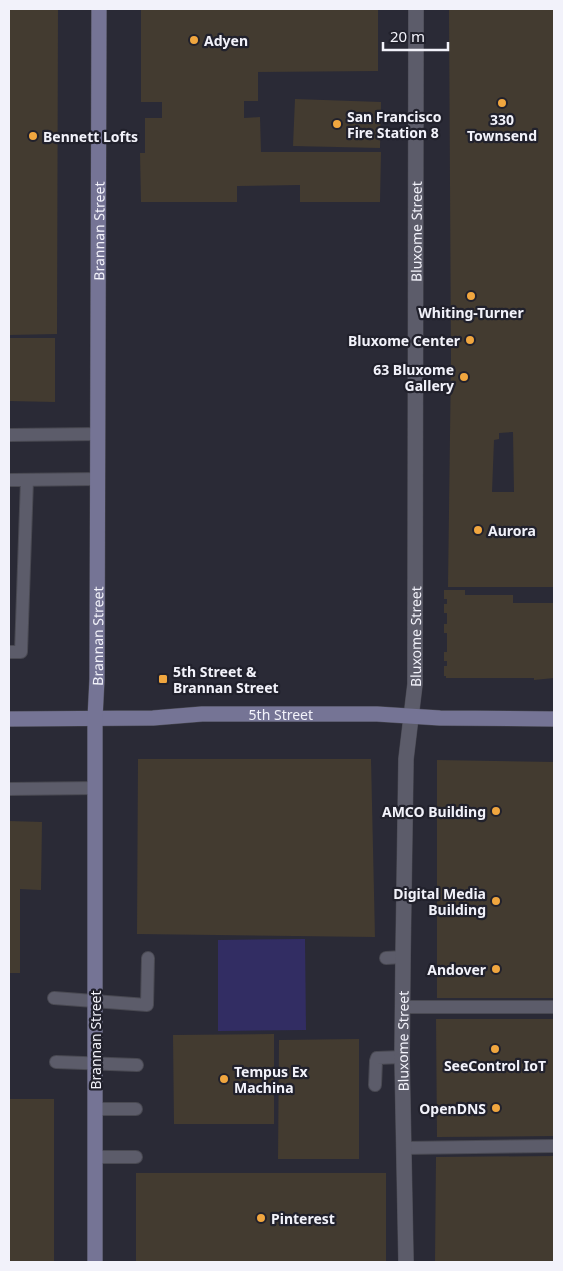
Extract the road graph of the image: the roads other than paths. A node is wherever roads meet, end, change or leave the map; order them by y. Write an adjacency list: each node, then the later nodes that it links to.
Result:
1 (99, 9): 4 (main road, Brannan Street)
2 (416, 9): 9 (street, Bluxome Street)
3 (9, 434): 4 (lane)
4 (98, 434): 5 (main road, Brannan Street)
5 (98, 479): 7 (lane); 10 (main road, Brannan Street)
6 (9, 480): 7 (lane)
7 (28, 480): 8 (lane)
8 (9, 652)
9 (411, 716): 10 (main road, 5th Street); 12 (main road, 5th Street); 17 (street, Bluxome Street)
10 (95, 718): 11 (main road, 5th Street); 14 (main road, Brannan Street)
11 (9, 719)
12 (554, 719)
13 (9, 788): 14 (lane)
14 (96, 788): 19 (main road, Brannan Street)
15 (148, 958): 19 (lane)
16 (386, 958): 17 (lane)
17 (403, 958): 21 (street, Bluxome Street)
18 (54, 998): 19 (lane)
19 (95, 1001): 24 (main road, Brannan Street)
20 (554, 1006): 21 (lane)
21 (402, 1007): 22 (street, Bluxome Street)
22 (402, 1057): 26 (lane); 30 (street, Bluxome Street)
23 (56, 1062): 24 (lane)
24 (95, 1064): 25 (lane); 27 (main road, Brannan Street)
25 (137, 1066)
26 (376, 1086)
27 (95, 1109): 28 (lane); 32 (main road, Brannan Street)
28 (136, 1109)
29 (554, 1146): 30 (lane)
30 (405, 1148): 34 (street, Bluxome Street)
31 (136, 1156): 32 (lane)
32 (95, 1157): 33 (main road, Brannan Street)
33 (95, 1262)
34 (406, 1262)

